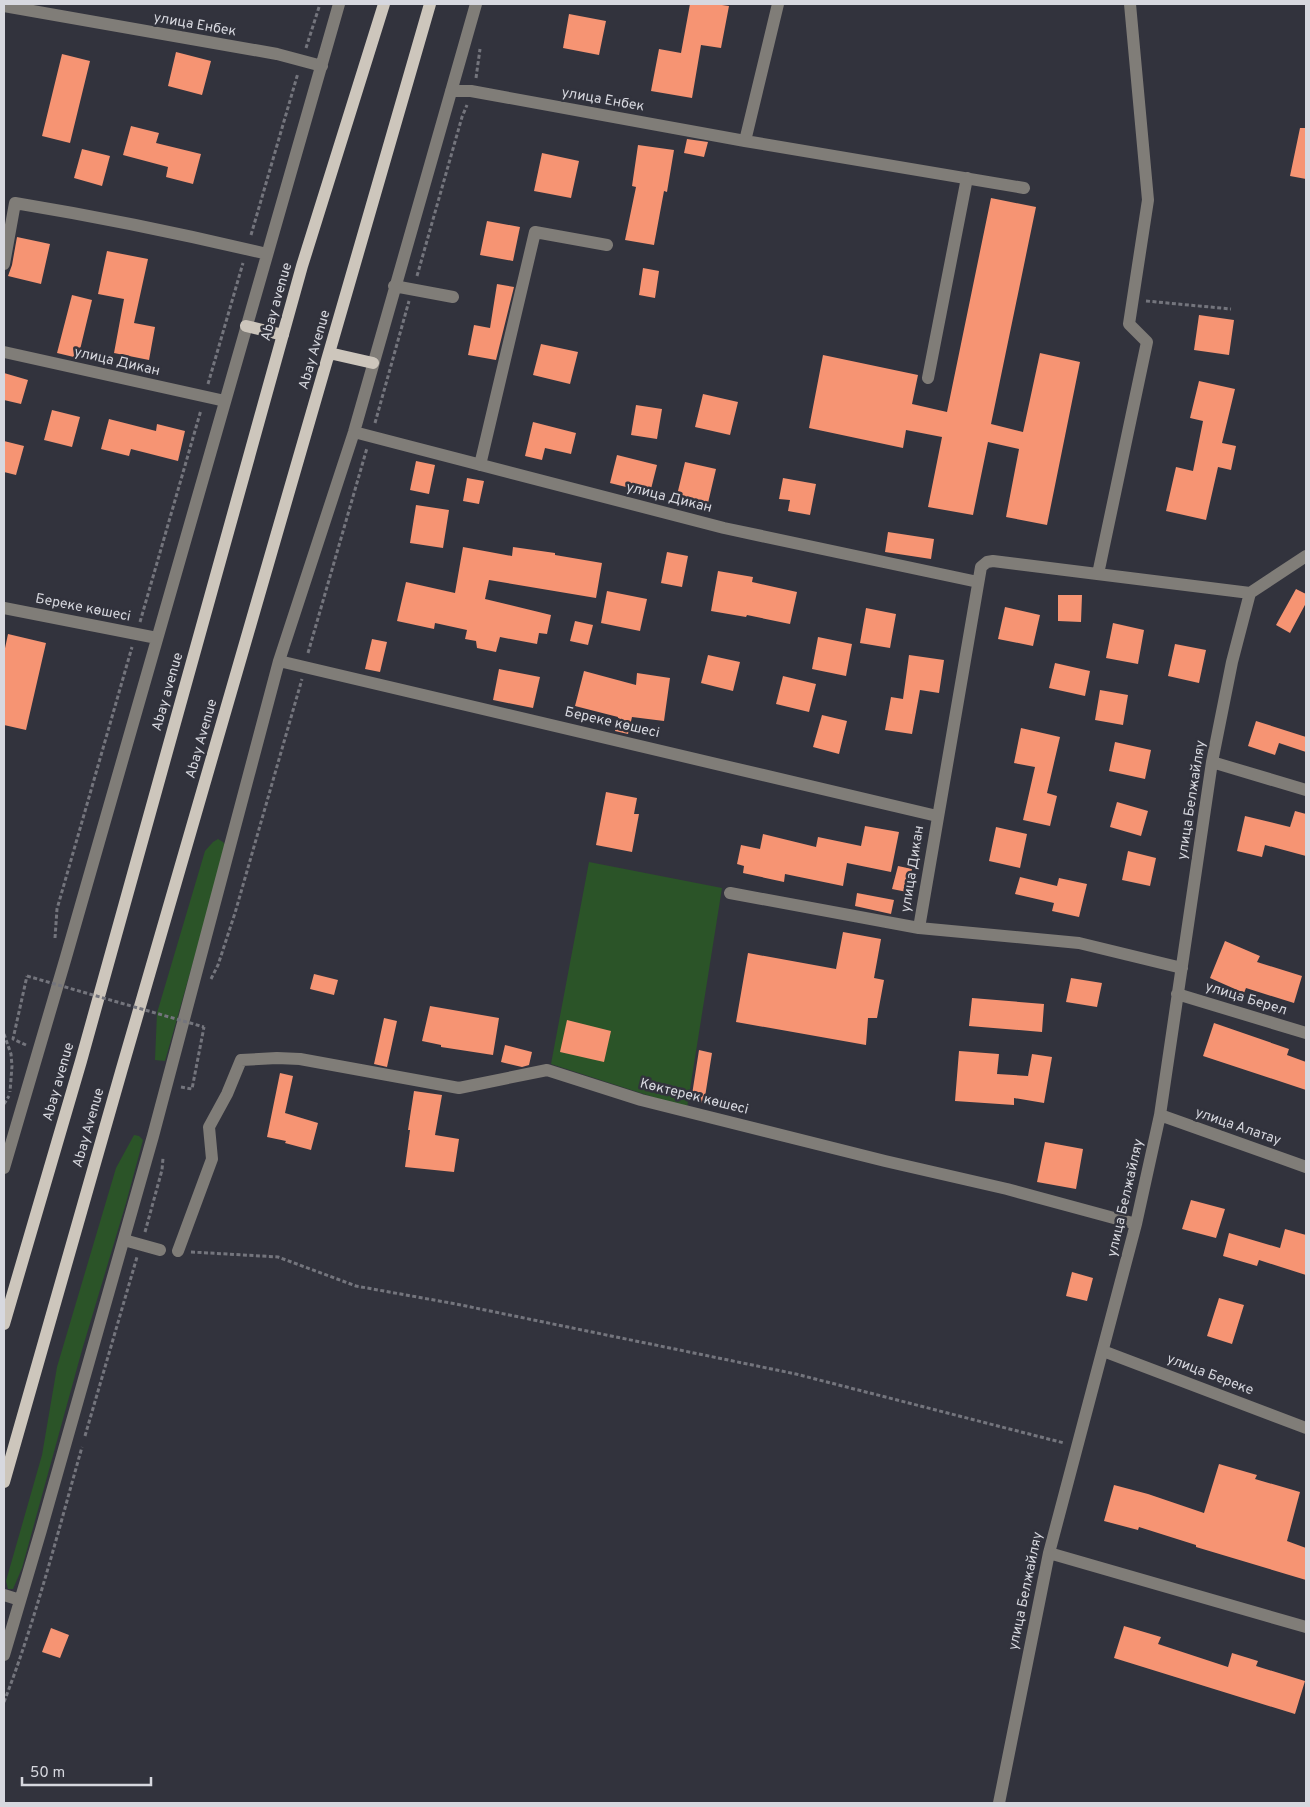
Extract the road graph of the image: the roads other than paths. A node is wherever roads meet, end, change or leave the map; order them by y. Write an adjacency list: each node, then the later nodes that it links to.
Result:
1 (339, 4): 8 (street)
2 (384, 4): 19 (main road, Abay avenue)
3 (430, 4): 21 (main road, Abay Avenue)
4 (476, 4): 9 (street)
5 (778, 4): 10 (street)
6 (1130, 4): 28 (street)
7 (4, 6): 8 (street, улица Енбек)
8 (322, 66): 14 (street)
9 (451, 91): 10 (street, улица Енбек); 16 (street)
10 (748, 142): 11 (street, улица Енбек)
11 (967, 178): 12 (street, улица Енбек); 23 (street)
12 (1024, 188)
13 (607, 246): 26 (street)
14 (267, 254): 15 (street); 18 (street)
15 (4, 264)
16 (394, 286): 17 (street); 22 (street)
17 (453, 297)
18 (246, 326): 19 (main road); 24 (street)
19 (283, 335): 49 (main road, Abay avenue)
20 (4, 352): 24 (street, улица Дикан)
21 (329, 353): 22 (main road); 52 (main road, Abay Avenue)
22 (373, 363): 25 (street)
23 (928, 378)
24 (225, 401): 32 (street)
25 (354, 432): 26 (street, улица Дикан); 33 (street)
26 (480, 465): 29 (street, улица Дикан)
27 (1306, 556): 30 (street)
28 (1098, 574): 29 (street, улица Дикан); 30 (street, улица Дикан)
29 (978, 582): 36 (street, улица Дикан)
30 (1250, 593): 34 (street, улица Белжайляу)
31 (4, 608): 32 (street, Береке көшесі)
32 (157, 638): 44 (street)
33 (279, 661): 36 (street, Береке көшесі); 46 (street)
34 (1212, 762): 35 (street); 39 (street, улица Белжайляу)
35 (1306, 790)
36 (937, 816): 38 (street, улица Дикан)
37 (730, 893): 38 (street)
38 (919, 928): 39 (street, улица Дикан)
39 (1182, 968): 40 (street, улица Белжайляу)
40 (1177, 994): 41 (street, улица Берел); 42 (street, улица Белжайляу)
41 (1306, 1033)
42 (1160, 1115): 43 (street, улица Алатау); 45 (street, улица Белжайляу)
43 (1306, 1167)
44 (4, 1168)
45 (1136, 1224): 48 (street, Көктерек көшесі); 50 (street, улица Белжайляу)
46 (124, 1240): 47 (street); 55 (street)
47 (160, 1250)
48 (178, 1251)
49 (4, 1324)
50 (1104, 1351): 51 (street, улица Береке); 53 (street, улица Белжайляу)
51 (1306, 1428)
52 (5, 1476)
53 (1048, 1553): 56 (street); 58 (street, улица Белжайляу)
54 (4, 1595): 55 (street)
55 (20, 1600): 57 (street)
56 (1306, 1627)
57 (4, 1655)
58 (999, 1803)

